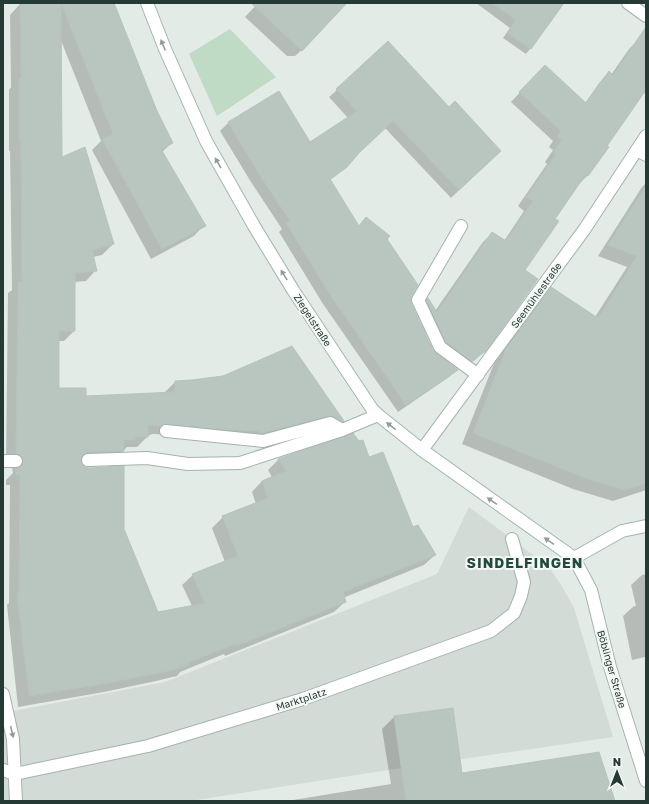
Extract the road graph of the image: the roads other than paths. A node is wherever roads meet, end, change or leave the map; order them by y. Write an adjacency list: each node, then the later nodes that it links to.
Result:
1 (147, 3): 8 (street, Ziegelstraße, one-way to 1)
2 (628, 3): 3 (street)
3 (646, 16)
4 (646, 136): 5 (street, Seemühlestraße)
5 (642, 152): 7 (street, Seemühlestraße)
6 (461, 226): 7 (street)
7 (478, 375): 11 (street, Seemühlestraße)
8 (378, 415): 9 (street); 11 (street, Ziegelstraße, one-way to 8)
9 (342, 430): 10 (street); 12 (street)
10 (166, 431)
11 (422, 450): 17 (street, Ziegelstraße, one-way to 11)
12 (88, 460)
13 (3, 461): 14 (street)
14 (16, 461)
15 (646, 526): 17 (street)
16 (512, 538): 19 (street, Marktplatz)
17 (574, 558): 20 (street, Böblinger Straße)
18 (3, 694): 19 (street, one-way to 19)
19 (9, 772): 21 (street)
20 (646, 781)
21 (16, 801)

